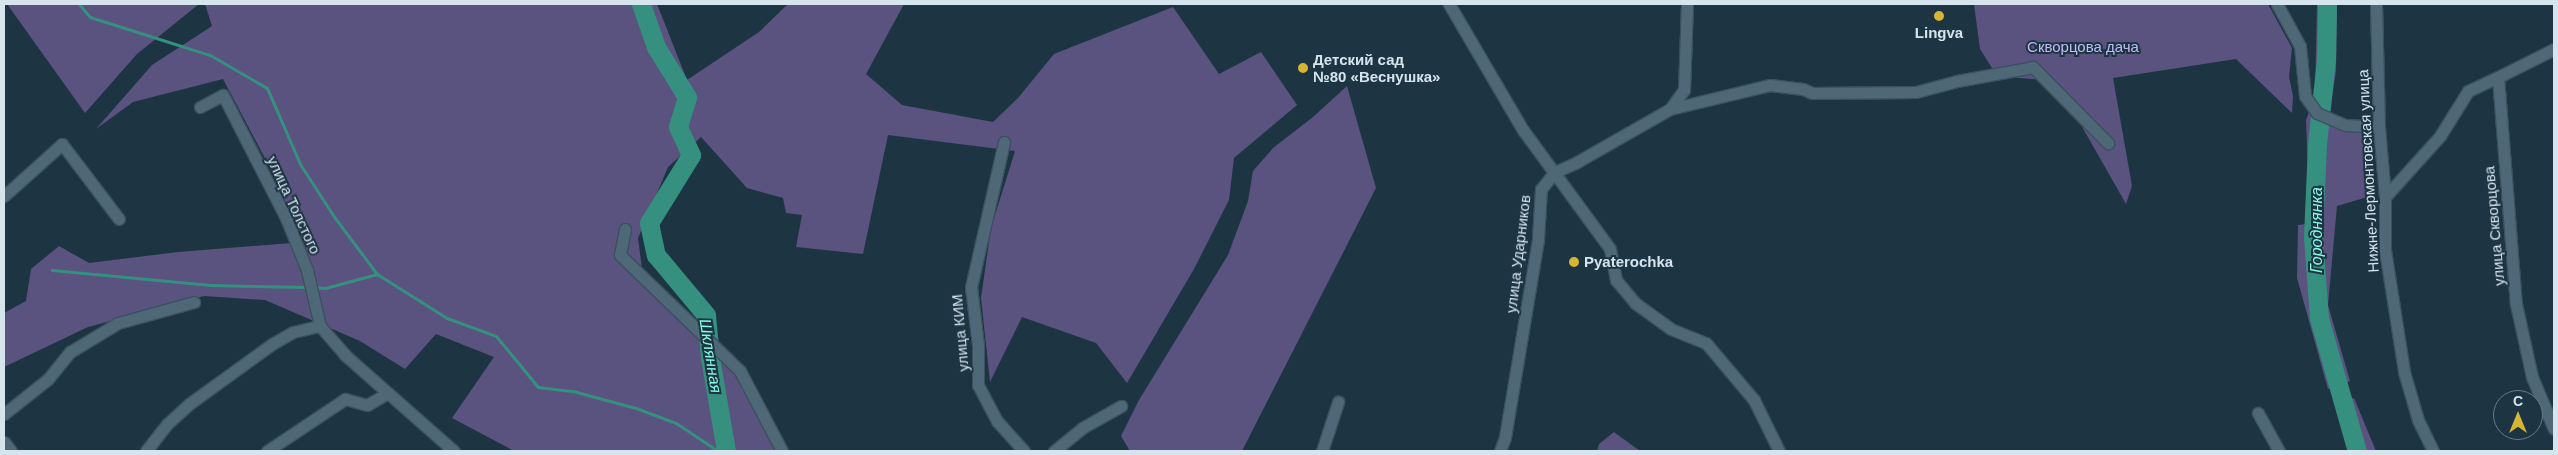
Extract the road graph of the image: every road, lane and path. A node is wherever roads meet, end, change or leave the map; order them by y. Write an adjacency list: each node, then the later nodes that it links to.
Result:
1 (1449, 4): 12 (street)
2 (1687, 4): 8 (street)
3 (2277, 4): 9 (street)
4 (2376, 4): 9 (street, Нижне-Лермонтовская улица)
5 (2554, 49): 6 (street)
6 (2498, 77): 14 (street); 24 (street, улица Скворцова)
7 (200, 107): 18 (street, улица Толстого)
8 (1670, 109): 11 (street); 12 (street)
9 (2380, 127): 14 (street, Нижне-Лермонтовская улица)
10 (1004, 142): 31 (street, улица КИМ)
11 (2108, 143)
12 (1554, 172): 34 (street, улица Ударников); 35 (street)
13 (4, 196): 15 (street)
14 (2385, 197): 37 (street, Нижне-Лермонтовская улица)
15 (119, 219)
16 (625, 229): 30 (street)
17 (194, 302): 23 (street)
18 (320, 326): 19 (street, улица Толстого); 27 (street)
19 (388, 393): 28 (street); 29 (street, улица Толстого)
20 (1338, 402): 33 (street)
21 (1121, 406): 32 (street)
22 (2258, 413): 36 (street)
23 (4, 414)
24 (2554, 429)
25 (4, 442): 26 (street)
26 (11, 451)
27 (146, 451)
28 (266, 451)
29 (454, 451)
30 (782, 451)
31 (1024, 451)
32 (1054, 451)
33 (1322, 451)
34 (1500, 451)
35 (1779, 451)
36 (2280, 451)
37 (2432, 451)

